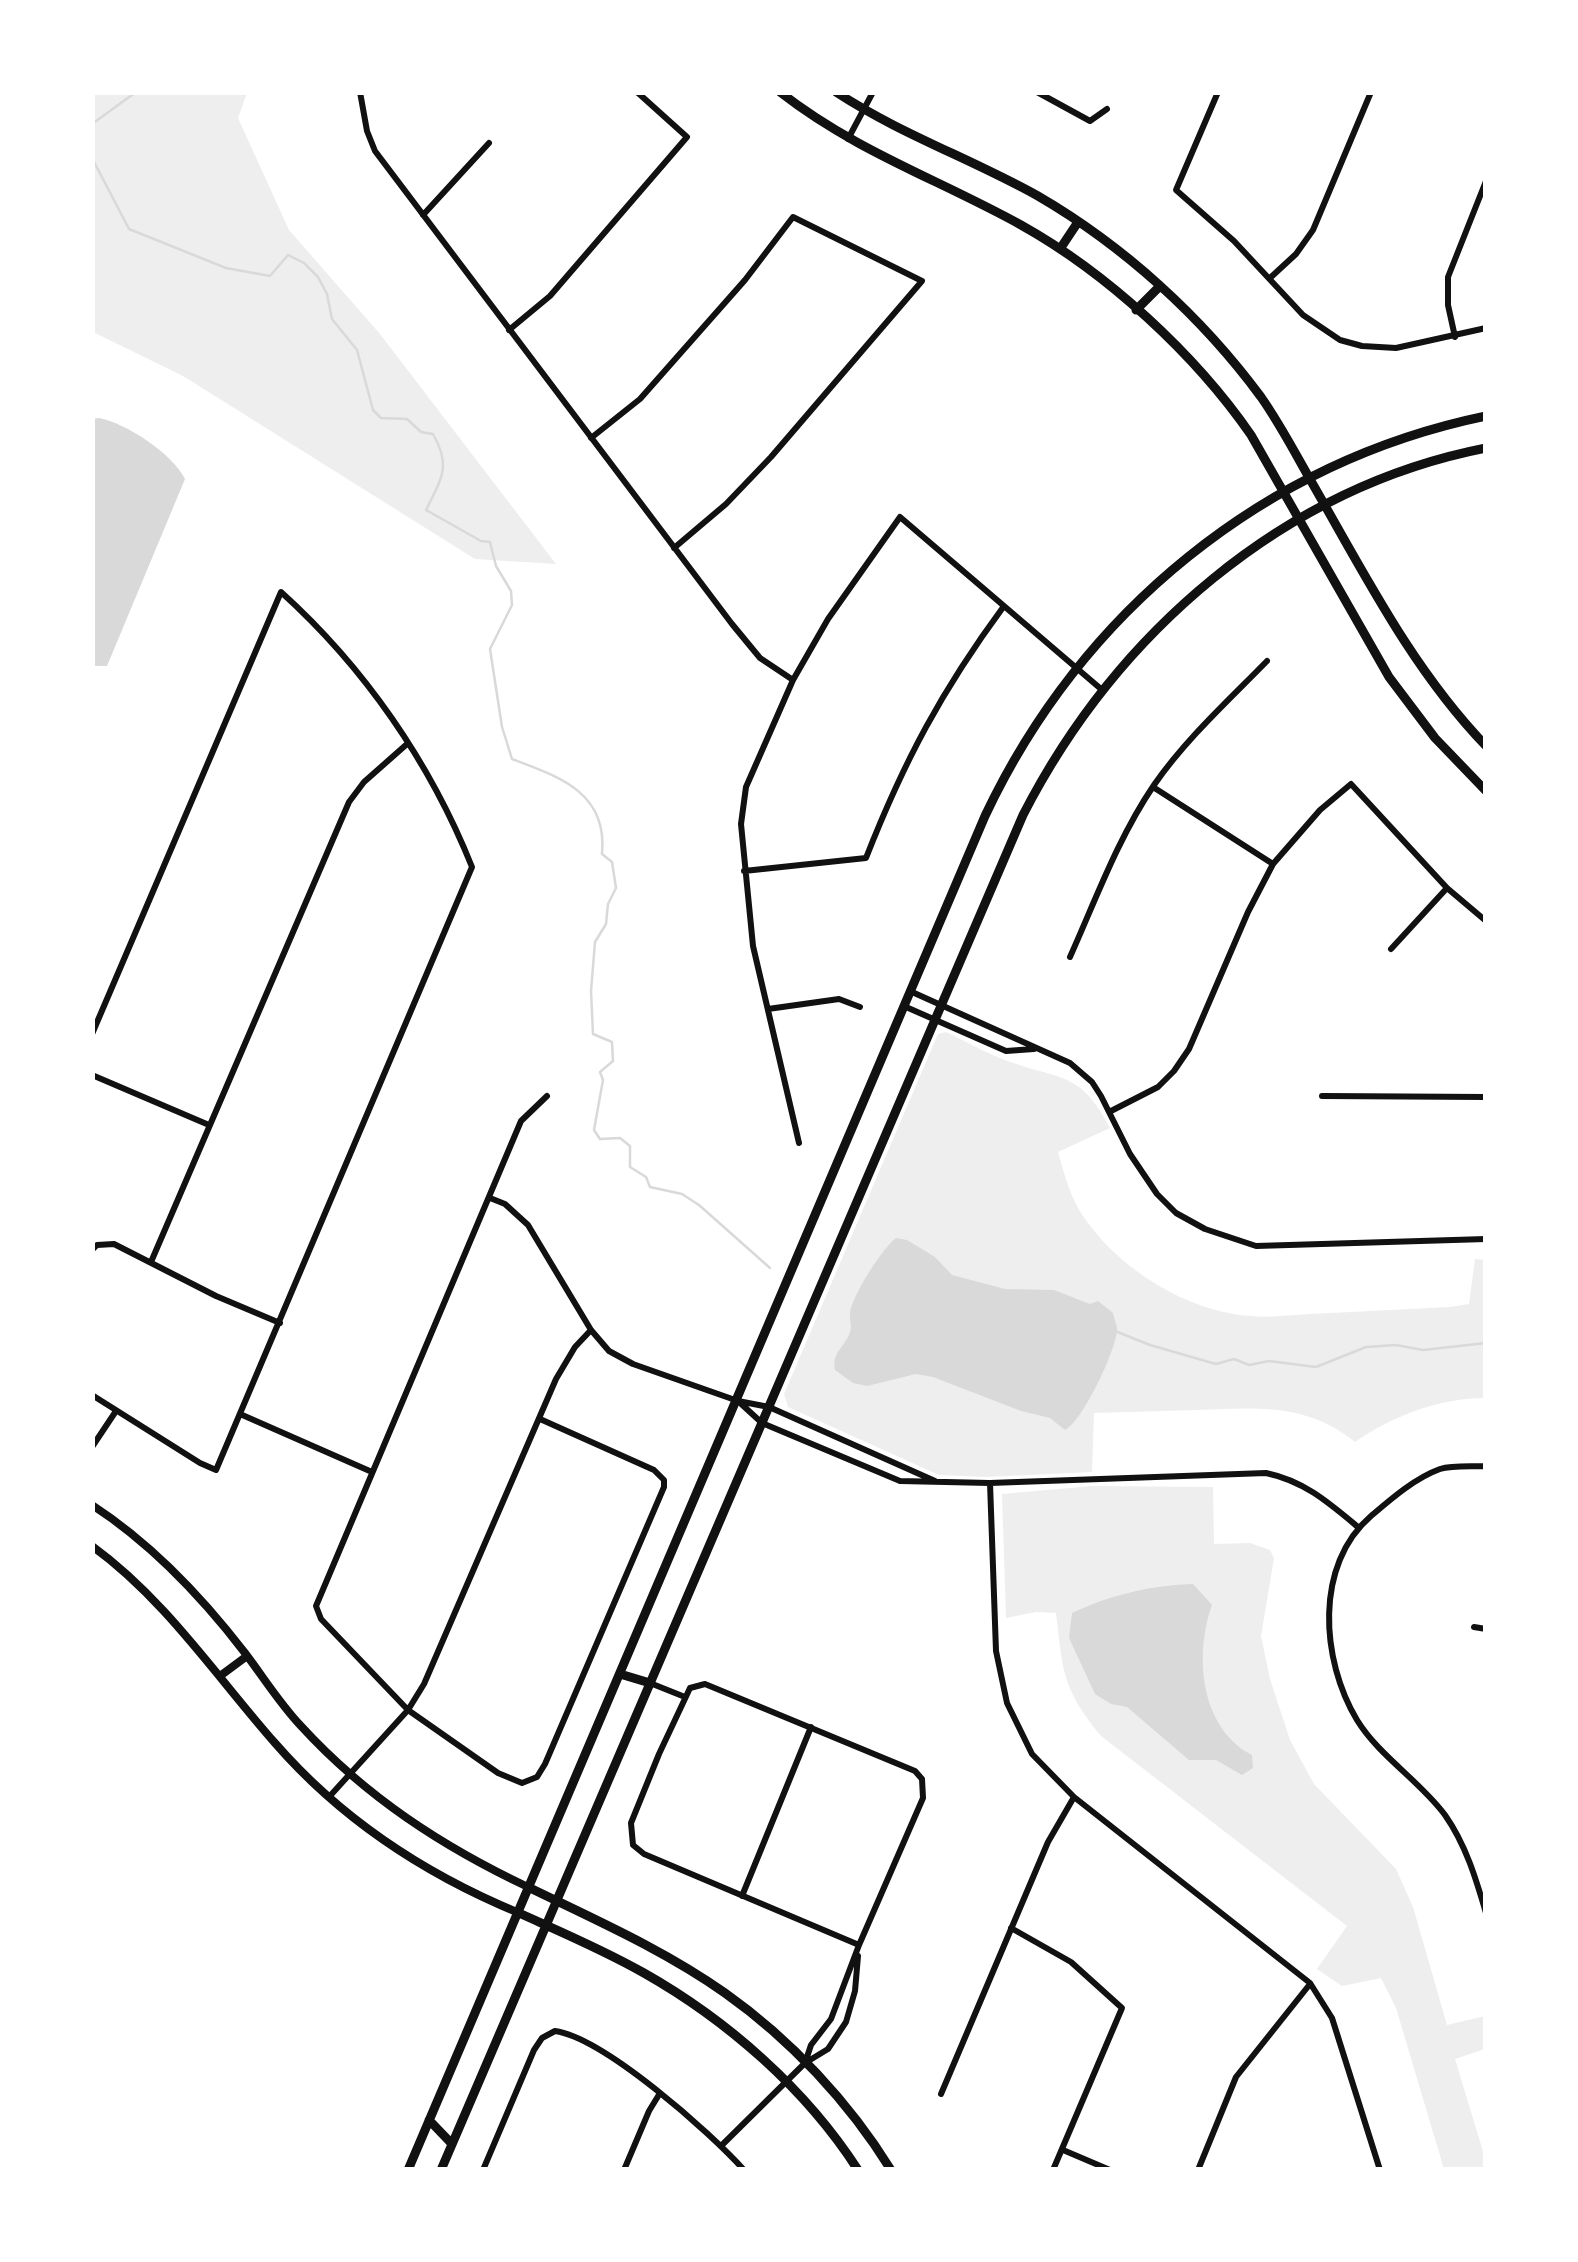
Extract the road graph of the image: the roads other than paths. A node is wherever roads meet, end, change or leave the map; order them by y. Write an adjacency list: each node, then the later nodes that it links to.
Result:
1 (360, 92): 14 (street)
2 (636, 92): 21 (street)
3 (780, 92): 11 (main road)
4 (836, 92): 10 (main road)
5 (873, 92): 10 (street)
6 (1037, 92): 9 (street)
7 (1218, 92): 17 (street)
8 (1372, 92): 17 (street)
9 (1108, 109)
10 (864, 110): 11 (street); 15 (main road)
11 (848, 139): 16 (main road)
12 (490, 143): 14 (street)
13 (1486, 182): 22 (street)
14 (423, 215): 21 (street)
15 (1078, 222): 16 (main road); 18 (main road)
16 (1060, 250): 19 (main road)
17 (1270, 278): 22 (street)
18 (1160, 286): 19 (main road); 26 (main road)
19 (1136, 310): 27 (main road)
20 (1486, 328): 22 (street)
21 (508, 330): 24 (street)
22 (1455, 337)
23 (1486, 416): 26 (main road)
24 (590, 438): 30 (street); 30 (street)
25 (1486, 448): 28 (main road)
26 (1309, 478): 27 (main road); 28 (main road)
27 (1283, 491): 29 (main road); 33 (main road)
28 (1324, 504): 29 (main road); 37 (main road)
29 (1298, 518): 35 (main road); 39 (main road)
30 (674, 548): 34 (street)
31 (1004, 606): 33 (street); 34 (street); 41 (street)
32 (1267, 661): 38 (street)
33 (1076, 668): 35 (street); 46 (main road)
34 (793, 680): 41 (street)
35 (1101, 689): 47 (main road)
36 (408, 744): 52 (street); 59 (street); 65 (street)
37 (1486, 746)
38 (1153, 787): 40 (street); 45 (street)
39 (1486, 791)
40 (1273, 864): 42 (street); 58 (street)
41 (744, 871): 50 (street)
42 (1447, 888): 43 (street); 44 (street)
43 (1486, 921)
44 (1390, 948)
45 (1070, 957)
46 (912, 992): 47 (street); 49 (main road)
47 (942, 1005): 51 (main road); 53 (street)
48 (860, 1007): 50 (street)
49 (906, 1008): 51 (street); 68 (main road)
50 (768, 1009): 60 (street)
51 (936, 1020): 53 (street); 69 (main road)
52 (92, 1034)
53 (1035, 1050): 58 (street)
54 (92, 1075): 59 (street)
55 (547, 1096): 61 (street)
56 (1322, 1096): 57 (street)
57 (1486, 1097)
58 (1112, 1111): 62 (street)
59 (209, 1124): 64 (street)
60 (800, 1142)
61 (490, 1198): 66 (street); 76 (street)
62 (1486, 1239)
63 (92, 1250): 64 (street)
64 (150, 1262): 65 (street)
65 (280, 1323): 71 (street)
66 (590, 1330): 68 (street); 72 (street)
67 (92, 1396): 70 (street)
68 (738, 1401): 69 (street); 73 (street); 85 (main road)
69 (769, 1407): 73 (main road); 78 (street)
70 (116, 1410): 71 (street); 74 (street)
71 (240, 1414): 76 (street)
72 (540, 1419): 89 (street); 89 (street)
73 (762, 1423): 78 (street); 87 (main road)
74 (92, 1447)
75 (1486, 1466): 80 (street)
76 (372, 1472): 89 (street)
77 (990, 1483): 78 (street); 80 (street); 93 (street)
78 (940, 1484)
79 (92, 1505): 84 (street)
80 (1358, 1527): 98 (street)
81 (92, 1546): 86 (street)
82 (1474, 1626): 83 (street)
83 (1486, 1629)
84 (247, 1656): 86 (street); 91 (street)
85 (620, 1674): 87 (main road); 94 (main road)
86 (220, 1676): 92 (street)
87 (650, 1684): 88 (street); 96 (main road)
88 (684, 1697): 90 (street); 95 (street)
89 (408, 1710): 91 (street)
90 (812, 1726): 95 (street); 101 (street)
91 (350, 1775): 92 (street); 94 (street)
92 (328, 1797): 97 (street)
93 (1074, 1797): 100 (street); 102 (street)
94 (530, 1888): 96 (main road); 97 (main road)
95 (742, 1896): 101 (street)
96 (559, 1902): 99 (main road); 103 (main road)
97 (519, 1913): 99 (main road); 107 (main road)
98 (1486, 1913)
99 (548, 1926): 104 (main road); 109 (main road)
100 (1011, 1928): 106 (street); 111 (street)
101 (859, 1946): 103 (street); 103 (street)
102 (1310, 1984): 121 (street); 122 (street)
103 (804, 2063): 104 (street); 118 (main road)
104 (785, 2082): 110 (street); 117 (main road)
105 (660, 2093): 110 (street); 114 (street); 115 (street)
106 (941, 2094)
107 (429, 2120): 108 (main road); 109 (main road)
108 (422, 2137): 109 (main road); 112 (main road)
109 (452, 2144): 113 (main road)
110 (722, 2146): 116 (street)
111 (1063, 2150): 119 (street); 120 (street)
112 (408, 2170)
113 (441, 2170)
114 (483, 2170)
115 (624, 2170)
116 (744, 2170)
117 (858, 2170)
118 (891, 2170)
119 (1053, 2170)
120 (1110, 2170)
121 (1198, 2170)
122 (1380, 2170)

